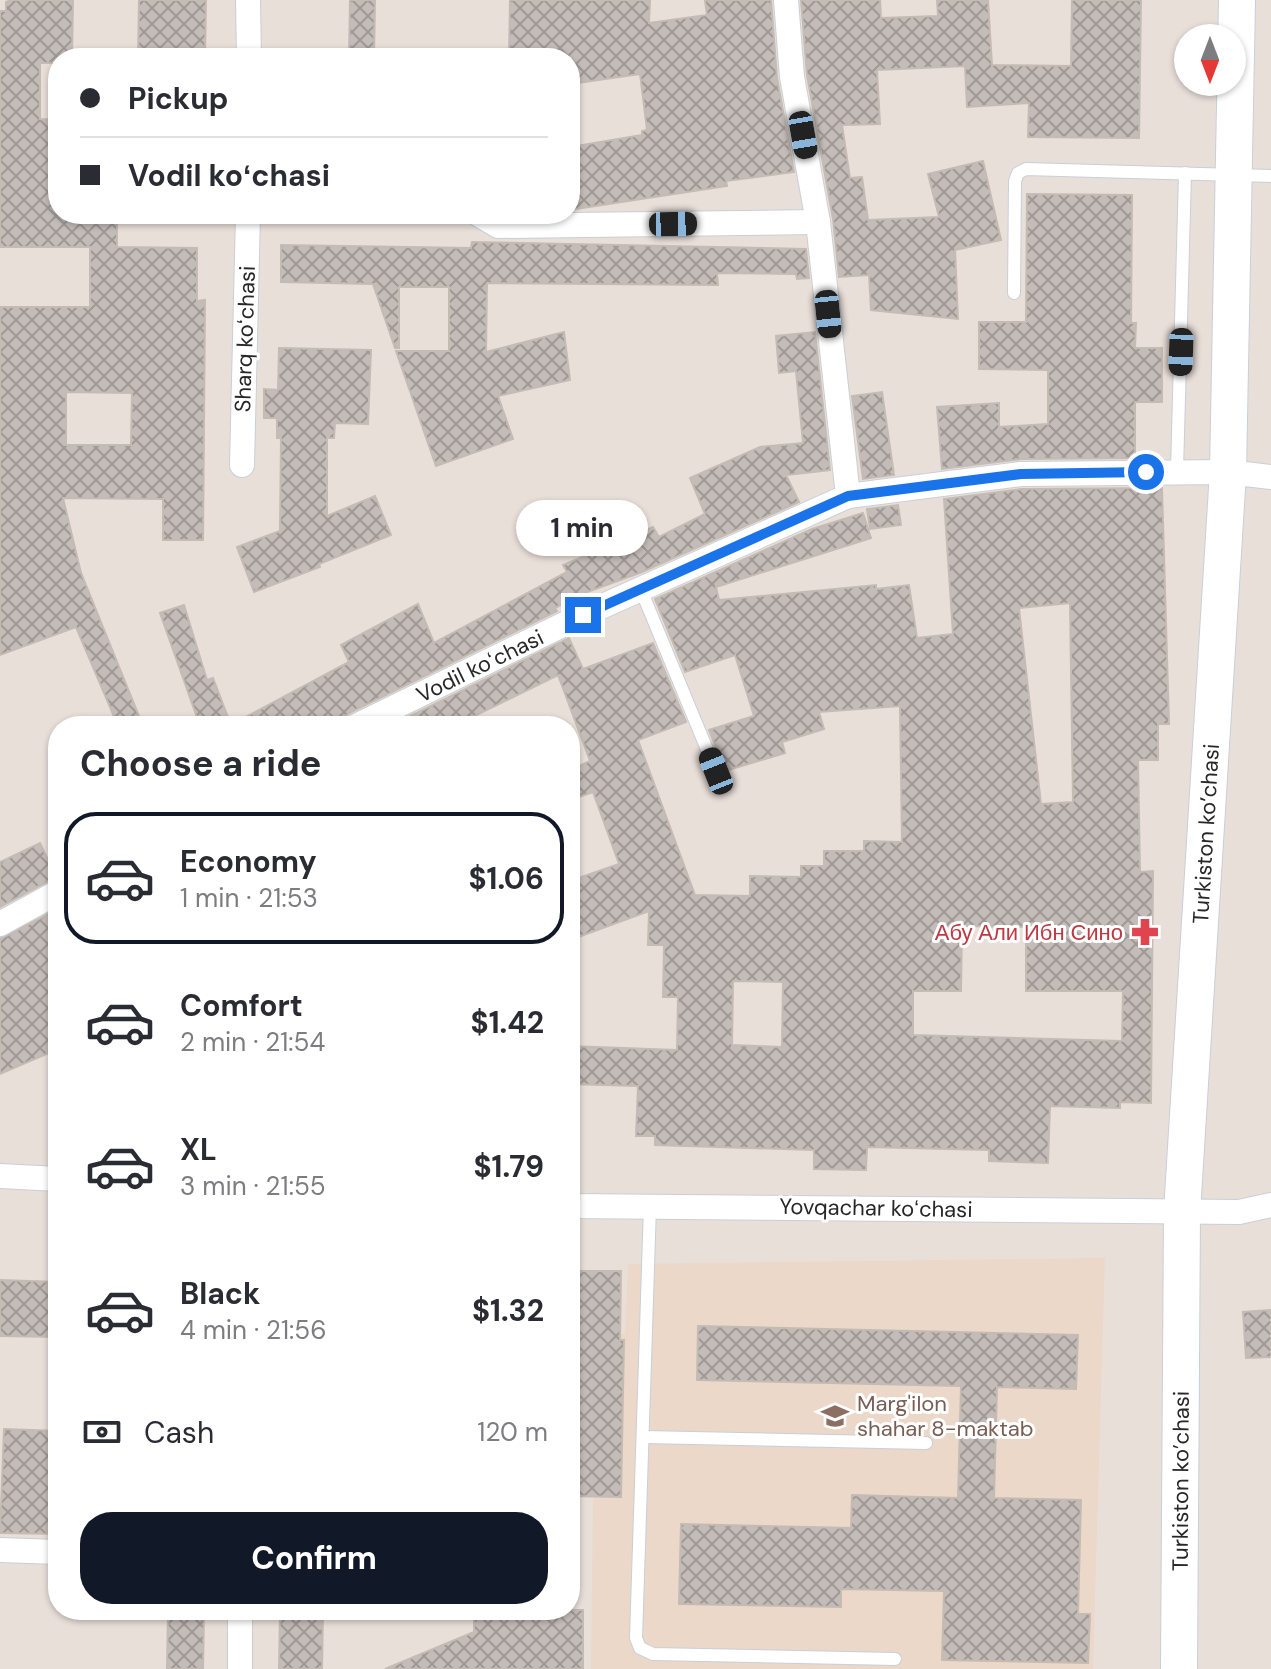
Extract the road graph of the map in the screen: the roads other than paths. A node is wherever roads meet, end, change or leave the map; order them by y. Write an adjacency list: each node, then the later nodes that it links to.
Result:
1 (248, 0): 4 (street)
2 (786, 0): 8 (street)
3 (1237, 0): 6 (main road, Turkiston ko’chasi)
4 (249, 48)
5 (1185, 173): 6 (lane); 11 (lane); 13 (lane)
6 (1234, 175): 7 (lane); 14 (main road, Turkiston ko’chasi)
7 (1271, 176)
8 (818, 222): 10 (street); 16 (street)
9 (248, 224): 12 (street, Sharq koʻchasi)
10 (495, 224)
11 (1014, 293)
12 (242, 465)
13 (1177, 471): 14 (street, Vodil koʻchasi); 16 (street, Vodil koʻchasi)
14 (1228, 472): 15 (street, Vodil koʻchasi); 27 (main road, Turkiston ko’chasi)
15 (1271, 477)
16 (848, 496): 17 (street, Vodil koʻchasi)
17 (641, 590): 18 (street, Vodil koʻchasi); 19 (lane)
18 (376, 716)
19 (716, 771)
20 (48, 898): 21 (street)
21 (0, 924)
22 (0, 1176): 23 (street)
23 (48, 1178)
24 (1271, 1205): 27 (street, Yovqachar koʻchasi)
25 (580, 1206): 26 (street, Yovqachar koʻchasi)
26 (650, 1206): 27 (street, Yovqachar koʻchasi); 28 (lane)
27 (1182, 1212): 38 (main road, Turkiston ko’chasi)
28 (644, 1437): 29 (lane); 33 (lane)
29 (926, 1443)
30 (0, 1550): 31 (street)
31 (48, 1552)
32 (240, 1620): 36 (street)
33 (681, 1654): 35 (lane); 37 (lane)
34 (895, 1659): 35 (lane)
35 (850, 1664)
36 (240, 1669)
37 (680, 1669)
38 (1179, 1669)

